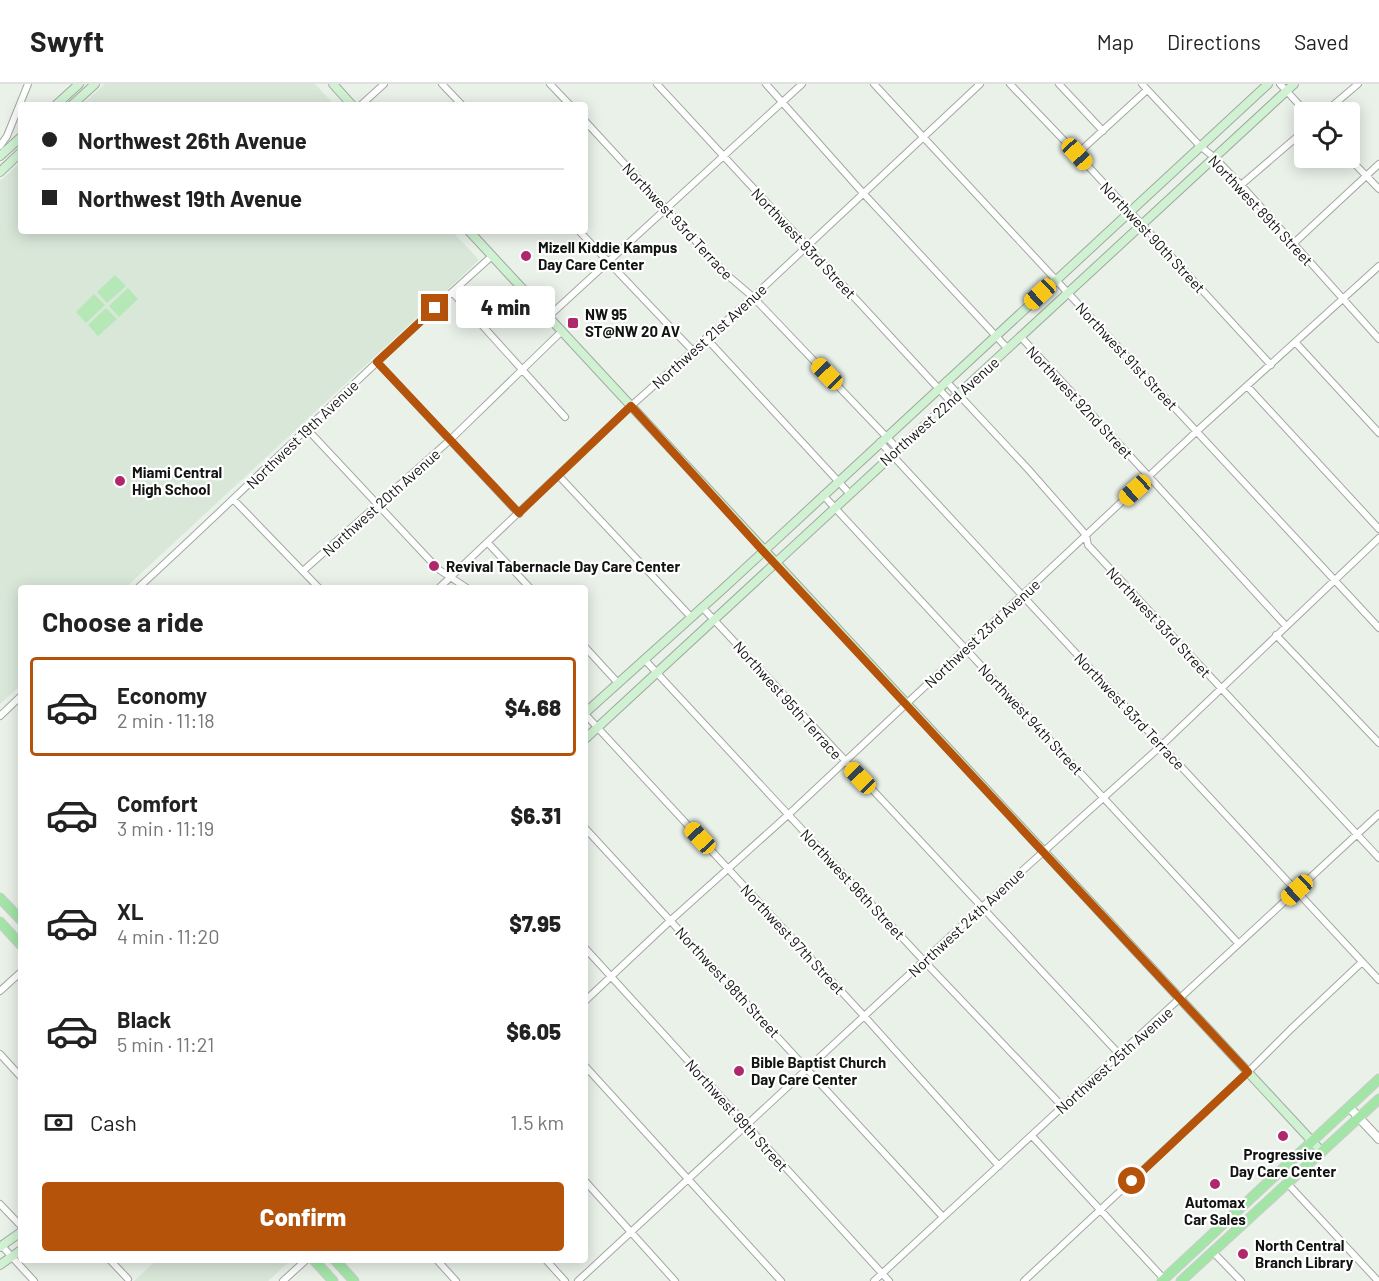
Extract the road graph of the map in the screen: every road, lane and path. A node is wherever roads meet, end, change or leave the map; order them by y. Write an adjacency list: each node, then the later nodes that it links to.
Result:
1 (28, 84): 23 (street)
2 (79, 84): 24 (main road)
3 (95, 84): 20 (main road)
4 (333, 84): 26 (main road)
5 (384, 84): 27 (street)
6 (442, 84): 28 (street)
7 (550, 84): 29 (street)
8 (657, 84): 44 (street, Northwest 93rd Street)
9 (766, 84): 30 (street, Northwest 92nd Street)
10 (802, 84): 30 (street)
11 (874, 84): 36 (street, Northwest 91st Street)
12 (980, 84): 36 (street, Northwest 21st Avenue)
13 (1010, 84): 41 (street, Northwest 90th Street)
14 (1059, 84): 35 (street)
15 (1142, 84): 21 (street, Northwest 89th Street)
16 (1268, 84): 40 (main road, Northwest 22nd Avenue)
17 (1280, 84): 22 (street)
18 (1294, 84): 22 (main road, Northwest 22nd Avenue)
19 (1358, 84): 32 (street)
20 (87, 88): 25 (main road)
21 (1147, 90): 35 (street); 40 (street, Northwest 89th Street)
22 (1287, 91): 31 (street); 45 (main road, Northwest 22nd Avenue)
23 (21, 102)
24 (59, 102)
25 (75, 102)
26 (349, 102)
27 (365, 102)
28 (459, 102)
29 (567, 102)
30 (783, 102): 44 (street); 52 (street, Northwest 92nd Street)
31 (1297, 102)
32 (1337, 102)
33 (18, 109): 39 (street)
34 (588, 125): 53 (street, Northwest 93rd Terrace)
35 (1103, 131): 41 (street)
36 (923, 136): 52 (street, Northwest 21st Avenue); 63 (street, Northwest 91st Street)
37 (1294, 139): 50 (street)
38 (18, 140): 43 (main road)
39 (0, 146)
40 (1200, 147): 45 (street, Northwest 89th Street); 54 (main road, Northwest 22nd Avenue)
41 (1077, 154): 54 (street, Northwest 90th Street)
42 (18, 155): 48 (main road)
43 (0, 156)
44 (723, 156): 53 (street); 59 (street, Northwest 93rd Street)
45 (1215, 158): 50 (street, Northwest 89th Street); 55 (main road, Northwest 22nd Avenue)
46 (1379, 164): 49 (street)
47 (1358, 168): 49 (street)
48 (0, 172)
49 (1366, 176): 51 (street); 58 (street)
50 (1241, 185): 58 (street, Northwest 89th Street)
51 (1379, 189)
52 (863, 193): 59 (street, Northwest 21st Avenue); 70 (street, Northwest 92nd Street)
53 (666, 209): 61 (street); 66 (street, Northwest 93rd Terrace)
54 (1129, 212): 55 (street, Northwest 90th Street); 63 (main road, Northwest 22nd Avenue)
55 (1142, 225): 65 (main road, Northwest 22nd Avenue); 78 (street, Northwest 90th Street)
56 (472, 234): 60 (main road)
57 (582, 234): 61 (street)
58 (1294, 243): 67 (street, Northwest 89th Street)
59 (807, 246): 66 (street, Northwest 21st Avenue); 82 (street, Northwest 93rd Street)
60 (492, 256): 64 (street, Northwest 19th Avenue); 68 (main road)
61 (608, 262): 68 (street); 76 (street)
62 (1379, 266): 67 (street, Northwest 23rd Avenue)
63 (1056, 280): 65 (street, Northwest 91st Street); 70 (main road, Northwest 22nd Avenue)
64 (452, 292): 77 (street, Northwest 19th Avenue); 79 (street)
65 (1068, 293): 71 (main road, Northwest 22nd Avenue); 88 (street, Northwest 91st Street)
66 (753, 297): 72 (street, Northwest 21st Avenue); 91 (street, Northwest 93rd Terrace)
67 (1343, 299): 73 (street, Northwest 89th Street); 74 (street, Northwest 23rd Avenue)
68 (548, 317): 69 (main road)
69 (562, 332): 79 (street, Northwest 20th Avenue); 85 (main road)
70 (995, 336): 75 (street, Northwest 92nd Street); 80 (main road, Northwest 22nd Avenue)
71 (1020, 336): 75 (main road, Northwest 22nd Avenue); 94 (street, Northwest 92nd Street)
72 (706, 338): 76 (street, Northwest 21st Avenue); 95 (street)
73 (1379, 339)
74 (1296, 343): 78 (street, Northwest 23rd Avenue); 89 (street)
75 (1008, 349): 83 (main road, Northwest 22nd Avenue)
76 (693, 351): 85 (street, Northwest 21st Avenue)
77 (377, 362): 87 (street, Northwest 19th Avenue); 90 (street)
78 (1271, 364): 81 (street, Northwest 23rd Avenue)
79 (522, 370): 86 (street); 90 (street, Northwest 20th Avenue)
80 (946, 381): 82 (main road, Northwest 22nd Avenue); 83 (street, Northwest 93rd Street)
81 (1247, 386): 88 (street, Northwest 23rd Avenue); 102 (street)
82 (938, 388): 84 (street, Northwest 93rd Street); 91 (main road, Northwest 22nd Avenue)
83 (959, 394): 84 (main road, Northwest 22nd Avenue); 103 (street, Northwest 93rd Street)
84 (951, 402): 92 (main road, Northwest 22nd Avenue)
85 (631, 406): 93 (street, Northwest 21st Avenue); 106 (main road)
86 (565, 417)
87 (308, 429): 98 (street, Northwest 19th Avenue); 99 (street)
88 (1197, 431): 94 (street, Northwest 23rd Avenue); 110 (street, Northwest 91st Street)
89 (1379, 433)
90 (451, 439): 99 (street, Northwest 20th Avenue); 101 (street)
91 (883, 439): 92 (street, Northwest 93rd Terrace); 95 (main road, Northwest 22nd Avenue)
92 (895, 452): 96 (main road, Northwest 22nd Avenue); 116 (street, Northwest 93rd Terrace)
93 (559, 476): 101 (street, Northwest 21st Avenue); 118 (street)
94 (1150, 477): 103 (street, Northwest 23rd Avenue); 120 (street, Northwest 92nd Street)
95 (838, 481): 96 (street); 97 (main road, Northwest 22nd Avenue)
96 (849, 493): 100 (main road, Northwest 22nd Avenue)
97 (823, 495): 100 (street, Northwest 94th Street); 106 (main road, Northwest 22nd Avenue)
98 (234, 500): 108 (street); 111 (street, Northwest 19th Avenue)
99 (379, 504): 108 (street, Northwest 20th Avenue); 109 (street)
100 (835, 507): 107 (main road, Northwest 22nd Avenue); 123 (street, Northwest 94th Street)
101 (519, 513): 105 (street, Northwest 21st Avenue)
102 (1379, 530)
103 (1086, 535): 116 (street, Northwest 23rd Avenue); 128 (street, Northwest 93rd Street)
104 (1379, 538): 110 (street, Northwest 24th Avenue)
105 (488, 543): 109 (street, Northwest 21st Avenue); 115 (street)
106 (763, 551): 107 (main road); 117 (main road, Northwest 22nd Avenue)
107 (775, 564): 119 (main road, Northwest 22nd Avenue); 130 (main road)
108 (303, 571): 112 (street)
109 (450, 578): 113 (street, Northwest 21st Avenue); 114 (street)
110 (1334, 580): 120 (street, Northwest 24th Avenue); 121 (street, Northwest 91st Street)
111 (141, 585)
112 (316, 585)
113 (442, 585)
114 (462, 585)
115 (527, 585)
116 (1022, 596): 123 (street, Northwest 23rd Avenue); 137 (street, Northwest 93rd Terrace)
117 (702, 607): 118 (main road, Northwest 22nd Avenue); 119 (street, Northwest 95th Terrace)
118 (692, 617): 125 (main road, Northwest 22nd Avenue)
119 (715, 620): 126 (main road, Northwest 22nd Avenue); 138 (street, Northwest 95th Terrace)
120 (1286, 626): 122 (street, Northwest 24th Avenue)
121 (1379, 628)
122 (1276, 635): 128 (street, Northwest 24th Avenue); 136 (street)
123 (965, 649): 130 (street, Northwest 23rd Avenue); 139 (street, Northwest 94th Street)
124 (588, 650): 127 (street)
125 (644, 659): 126 (street, Northwest 96th Street); 127 (main road, Northwest 22nd Avenue)
126 (658, 674): 134 (main road, Northwest 22nd Avenue); 140 (street, Northwest 96th Street)
127 (618, 682): 131 (main road, Northwest 22nd Avenue)
128 (1220, 689): 137 (street, Northwest 24th Avenue); 143 (street, Northwest 93rd Street)
129 (18, 699): 132 (street)
130 (906, 703): 138 (street, Northwest 23rd Avenue); 144 (main road)
131 (588, 711)
132 (0, 716)
133 (588, 717): 134 (street, Northwest 97th Street)
134 (597, 727): 135 (main road, Northwest 22nd Avenue); 146 (street, Northwest 97th Street)
135 (588, 736)
136 (1379, 743)
137 (1162, 745): 139 (street, Northwest 24th Avenue); 147 (street, Northwest 93rd Terrace)
138 (844, 762): 140 (street, Northwest 23rd Avenue); 149 (street, Northwest 95th Terrace)
139 (1103, 798): 144 (street, Northwest 24th Avenue); 154 (street, Northwest 94th Street)
140 (789, 814): 146 (street, Northwest 23rd Avenue); 156 (street, Northwest 96th Street)
141 (1379, 814): 143 (street, Northwest 25th Avenue)
142 (588, 831): 151 (street, Northwest 98th Street)
143 (1357, 834): 145 (street, Northwest 93rd Street); 147 (street, Northwest 25th Avenue)
144 (1043, 851): 149 (street, Northwest 24th Avenue); 163 (main road)
145 (1379, 858)
146 (730, 870): 151 (street, Northwest 23rd Avenue); 164 (street, Northwest 97th Street)
147 (1297, 890): 154 (street, Northwest 25th Avenue); 157 (street, Northwest 93rd Terrace)
148 (0, 898): 150 (main road)
149 (982, 906): 156 (street, Northwest 24th Avenue); 166 (street, Northwest 95th Terrace)
150 (18, 917)
151 (671, 920): 159 (street, Northwest 23rd Avenue); 168 (street, Northwest 98th Street)
152 (0, 922): 153 (main road)
153 (18, 942)
154 (1238, 944): 163 (street, Northwest 25th Avenue)
155 (588, 951): 159 (street, Northwest 99th Street)
156 (924, 961): 164 (street, Northwest 24th Avenue); 173 (street, Northwest 96th Street)
157 (1362, 962): 160 (street, Northwest 93rd Terrace); 169 (street)
158 (18, 975): 161 (street)
159 (611, 977): 162 (street, Northwest 23rd Avenue); 176 (street, Northwest 99th Street)
160 (1379, 980)
161 (0, 991)
162 (588, 998)
163 (1181, 1000): 166 (street, Northwest 25th Avenue); 169 (main road)
164 (865, 1017): 168 (street, Northwest 24th Avenue); 181 (street, Northwest 97th Street)
165 (0, 1054): 170 (street)
166 (1120, 1055): 173 (street, Northwest 25th Avenue)
167 (588, 1069): 182 (street)
168 (808, 1069): 176 (street, Northwest 24th Avenue); 187 (street, Northwest 98th Street)
169 (1248, 1072): 179 (main road); 186 (street)
170 (18, 1074)
171 (1379, 1079): 174 (main road)
172 (1379, 1099): 175 (main road)
173 (1063, 1107): 177 (street, Northwest 25th Avenue)
174 (1349, 1107): 175 (street); 179 (main road)
175 (1359, 1118): 178 (street); 180 (main road)
176 (747, 1125): 182 (street, Northwest 24th Avenue); 202 (street, Northwest 99th Street)
177 (1032, 1136): 181 (street, Northwest 25th Avenue); 186 (street)
178 (1379, 1139)
179 (1311, 1142): 180 (main road); 204 (main road)
180 (1322, 1152): 184 (main road)
181 (999, 1166): 187 (street, Northwest 25th Avenue)
182 (688, 1180): 189 (street, Northwest 24th Avenue); 213 (street)
183 (588, 1184): 189 (street)
184 (1287, 1184): 193 (main road); 219 (street)
185 (0, 1204): 188 (street)
186 (1100, 1210): 204 (street); 216 (street)
187 (944, 1217): 202 (street, Northwest 25th Avenue)
188 (18, 1223)
189 (631, 1232): 211 (street, Northwest 24th Avenue); 212 (street)
190 (18, 1234): 191 (main road)
191 (1, 1247): 194 (street)
192 (18, 1252): 194 (main road)
193 (1214, 1252): 217 (main road); 218 (street)
194 (12, 1257): 201 (main road); 205 (street)
195 (113, 1263): 203 (street)
196 (303, 1263): 206 (street)
197 (317, 1263): 207 (main road)
198 (338, 1263): 208 (main road)
199 (440, 1263): 209 (street)
200 (549, 1263): 210 (street)
201 (0, 1265)
202 (882, 1274): 214 (street, Northwest 25th Avenue); 215 (street, Northwest 99th Street)
203 (128, 1279)
204 (1163, 1280)
205 (34, 1281)
206 (282, 1281)
207 (333, 1281)
208 (354, 1281)
209 (456, 1281)
210 (565, 1281)
211 (578, 1281)
212 (675, 1281)
213 (781, 1281)
214 (874, 1281)
215 (889, 1281)
216 (1023, 1281)
217 (1181, 1281)
218 (1241, 1281)
219 (1378, 1281)

